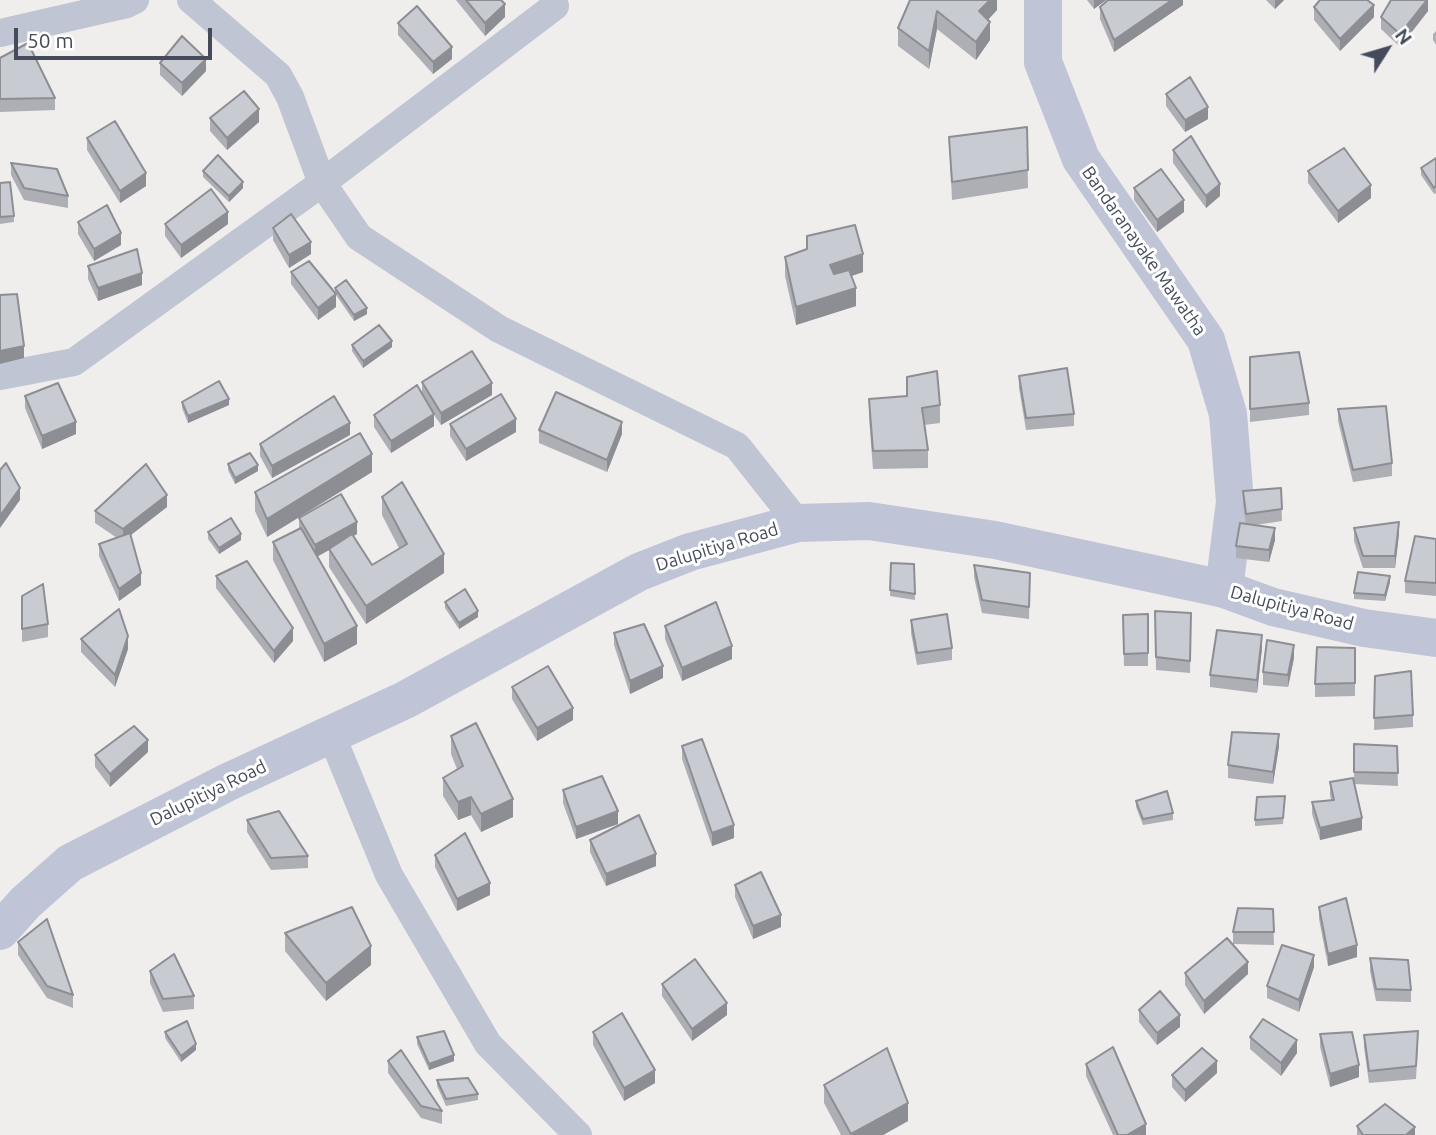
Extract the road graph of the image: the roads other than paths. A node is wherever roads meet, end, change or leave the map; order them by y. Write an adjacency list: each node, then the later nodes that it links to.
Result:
1 (135, 0): 5 (street)
2 (191, 0): 6 (street)
3 (1043, 0): 9 (street, Bandaranayake Mawatha)
4 (555, 6): 6 (street)
5 (0, 33)
6 (321, 183): 7 (street); 8 (street)
7 (0, 376)
8 (798, 523): 9 (street, Dalupitiya Road); 11 (street, Dalupitiya Road)
9 (1224, 589): 10 (street, Dalupitiya Road)
10 (1436, 638)
11 (331, 734): 12 (street, Dalupitiya Road); 13 (street)
12 (0, 931)
13 (578, 1135)

